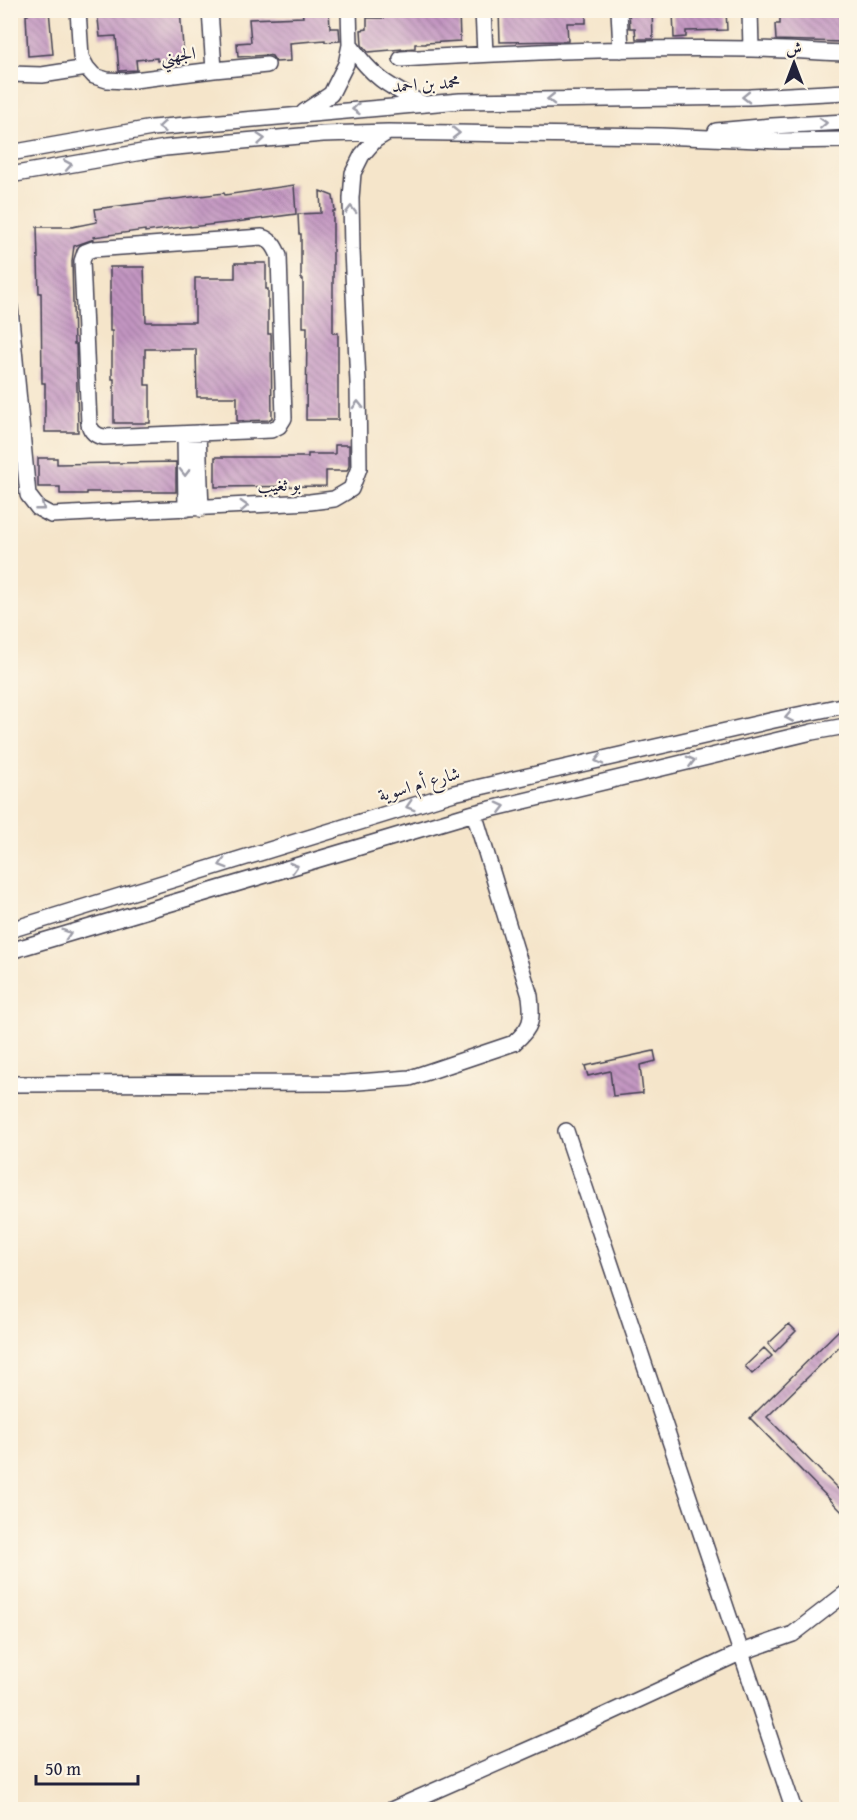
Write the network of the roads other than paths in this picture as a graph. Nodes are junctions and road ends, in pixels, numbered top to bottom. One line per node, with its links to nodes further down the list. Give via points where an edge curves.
1 (78, 10): 15 (street, via 81,57)
2 (210, 10): 14 (street)
3 (349, 10): 7 (street)
4 (483, 10): 11 (street)
5 (619, 10): 9 (street)
6 (750, 10): 8 (street)
7 (350, 45): 18 (street, via 380,80); 19 (street, via 346,64 331,94)
8 (752, 49): 9 (street); 10 (street)
9 (621, 50): 11 (street)
10 (846, 53)
11 (485, 54): 12 (street)
12 (401, 59)
13 (267, 65): 14 (street, الجهني)
14 (214, 70): 15 (street, الجهني, via 126,81 107,80)
15 (91, 72): 16 (street, الجهني)
16 (10, 74)
17 (846, 92): 18 (street, محمد بن احمد, one-way to 18)
18 (423, 104): 19 (street, محمد بن احمد, one-way to 19)
19 (302, 114): 24 (street, محمد بن احمد, one-way to 24, via 152,128)
20 (846, 122): 22 (street, one-way to 20)
21 (388, 132): 22 (street, one-way to 22); 25 (street, one-way to 21, via 165,148); 28 (street, بو ثغيب, one-way to 21, via 334,499 351,489 359,468 352,181 362,154)
22 (660, 136): 23 (street)
23 (846, 140)
24 (10, 153)
25 (10, 175)
26 (10, 308): 28 (street, بو ثغيب, one-way to 28, via 28,495 38,508 51,515)
27 (192, 434): 27 (street, via 271,430 283,422 276,249 262,237 89,250 82,261 90,429 104,437); 28 (street)
28 (193, 509)
29 (846, 705): 32 (street, شارع أم اسوية, one-way to 32, via 454,793)
30 (846, 726): 31 (street, one-way to 30)
31 (474, 813): 33 (street, one-way to 31); 34 (street, via 530,996 531,1020 514,1043 410,1078 345,1083)
32 (10, 930)
33 (10, 951)
34 (10, 1084)
35 (566, 1131): 37 (street)
36 (846, 1593): 37 (street, via 793,1634)
37 (742, 1652): 38 (street); 39 (street)
38 (391, 1809)
39 (795, 1809)

